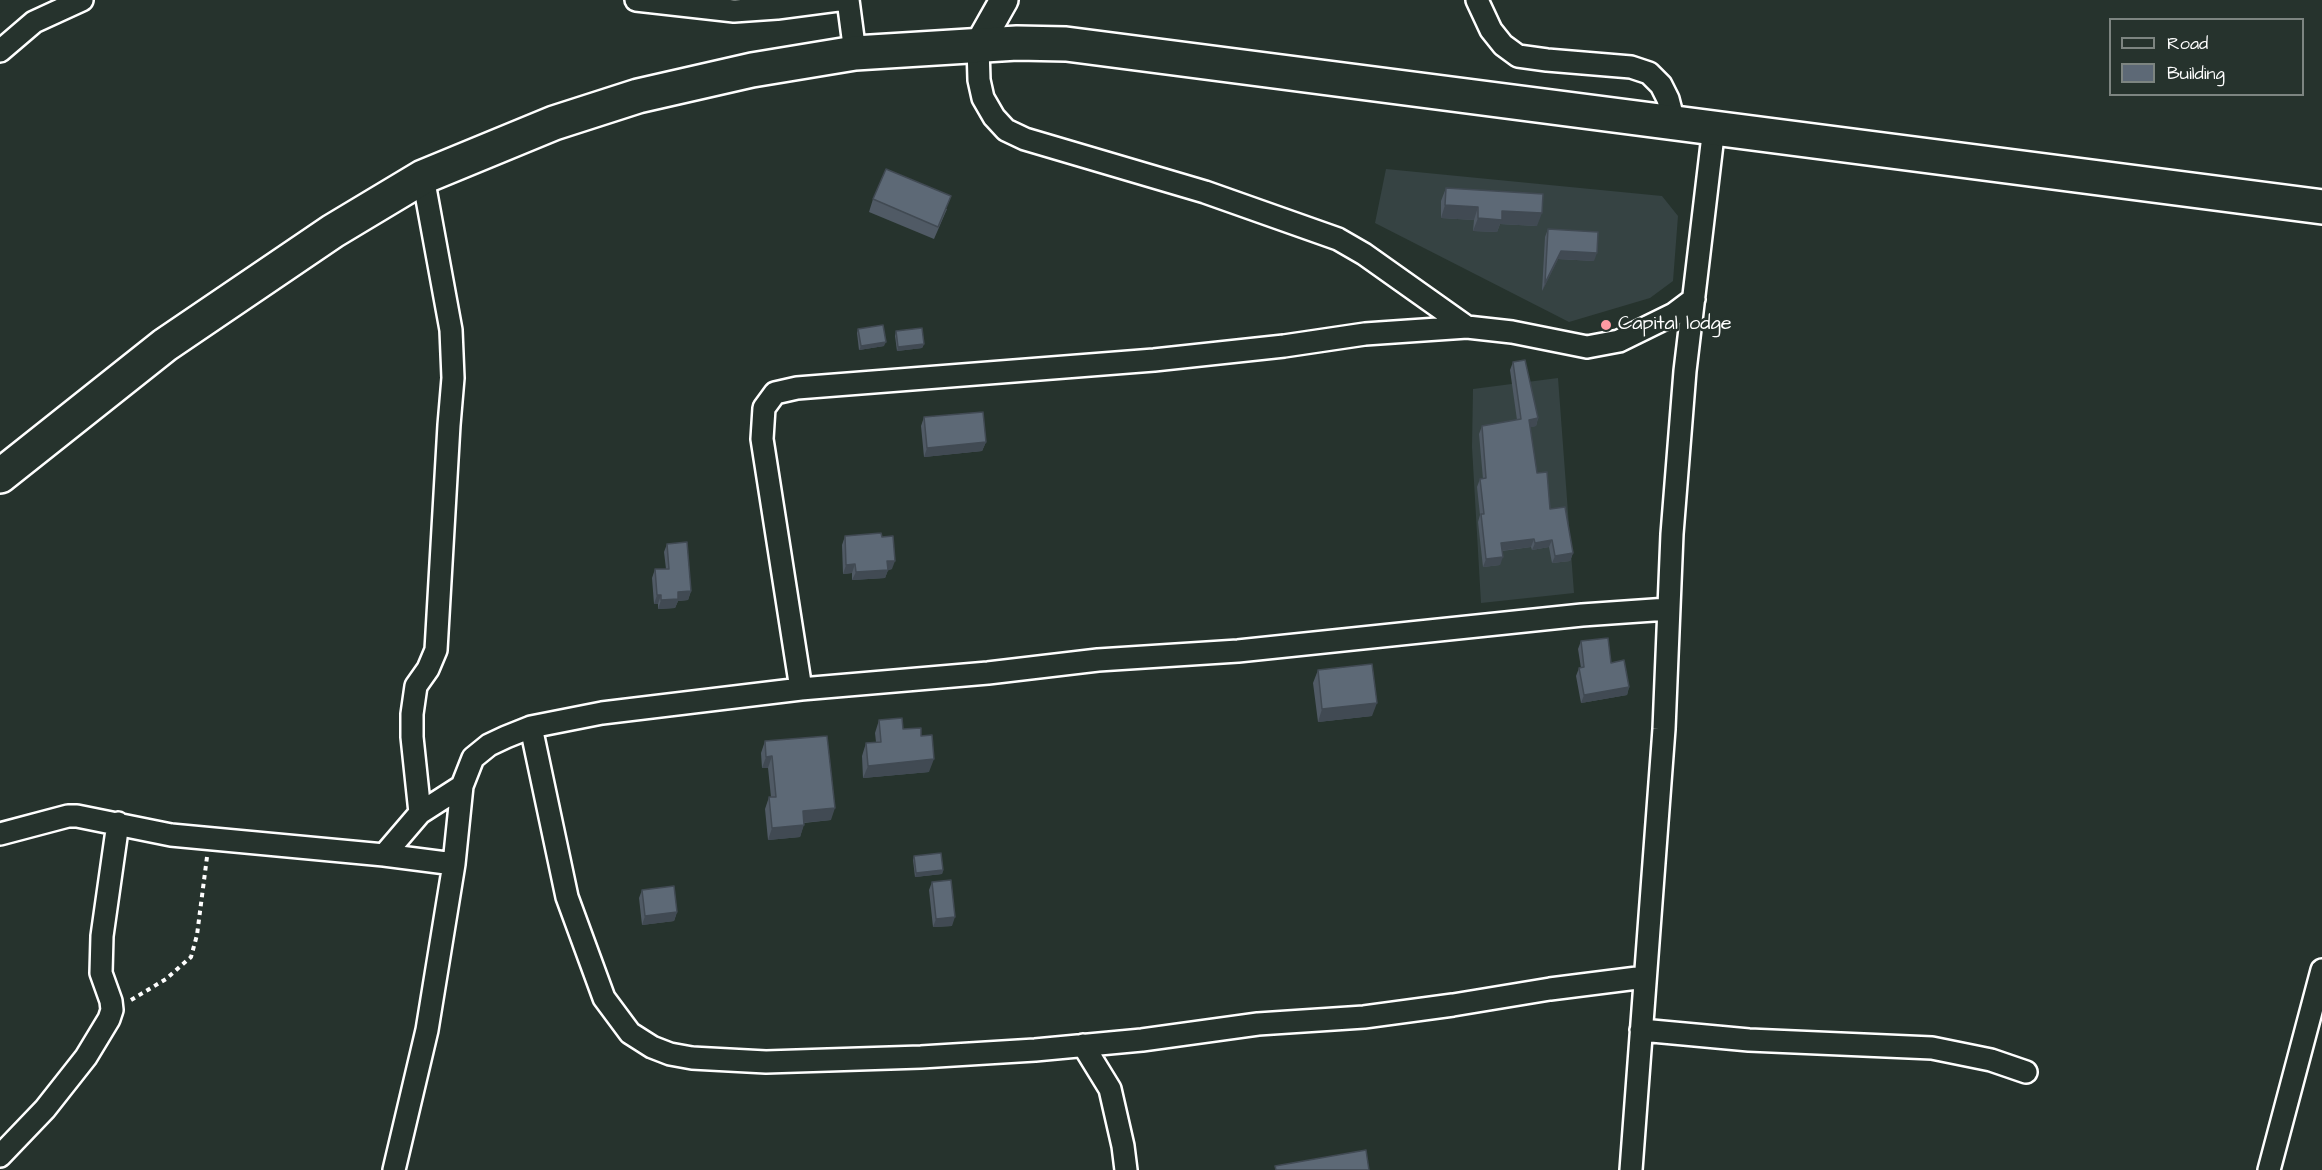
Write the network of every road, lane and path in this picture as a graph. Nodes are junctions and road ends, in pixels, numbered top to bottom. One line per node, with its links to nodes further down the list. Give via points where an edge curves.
1 (82, 0): 8 (street, via 34,22)
2 (636, 0): 3 (street, via 734,11)
3 (838, 0)
4 (848, 0): 9 (street)
5 (1004, 0): 7 (street)
6 (1477, 0): 10 (street, via 1491,30 1518,56 1631,67 1649,73 1661,85)
7 (978, 46): 9 (highway); 10 (highway, via 1066,44); 15 (street, via 983,98 1006,130 1183,184 1338,239)
8 (0, 51)
9 (855, 53): 12 (highway, via 752,70 638,96 554,123)
10 (1674, 122): 11 (highway)
11 (1714, 127): 13 (highway); 14 (street)
12 (423, 177): 16 (highway, via 333,231 165,345); 21 (street, via 451,330 453,378 436,650 416,686 412,714)
13 (2322, 207)
14 (1694, 299): 15 (street, via 1674,314 1606,345 1587,347); 17 (street, via 1684,382)
15 (1467, 327): 18 (street, via 1365,334 1154,360 797,387 775,393 764,408 762,439)
16 (0, 476)
17 (1668, 609): 18 (street); 28 (street, via 1664,729)
18 (801, 689): 19 (street, via 602,713)
19 (531, 727): 20 (street, via 489,745 473,758); 31 (street, via 576,927 604,998 640,1041 670,1054 692,1058 766,1062 921,1057)
20 (462, 786): 21 (street); 26 (street)
21 (420, 813): 25 (street)
22 (118, 823): 23 (street, via 68,816); 24 (street, via 171,835); 29 (street, via 101,963)
23 (0, 834)
24 (209, 838): 25 (street); 29 (path, via 191,957 166,979)
25 (384, 855): 26 (street)
26 (454, 864): 34 (street, via 427,1030)
27 (2322, 970): 37 (street)
28 (1645, 977): 30 (street); 31 (street, via 1375,1015 1258,1024)
29 (112, 1010): 33 (street, via 79,1066)
30 (1641, 1030): 32 (street, via 1749,1040 1932,1048); 36 (street)
31 (1083, 1045): 35 (street, via 1110,1089)
32 (2026, 1072)
33 (0, 1156)
34 (394, 1170)
35 (1126, 1170)
36 (1631, 1170)
37 (2269, 1170)

